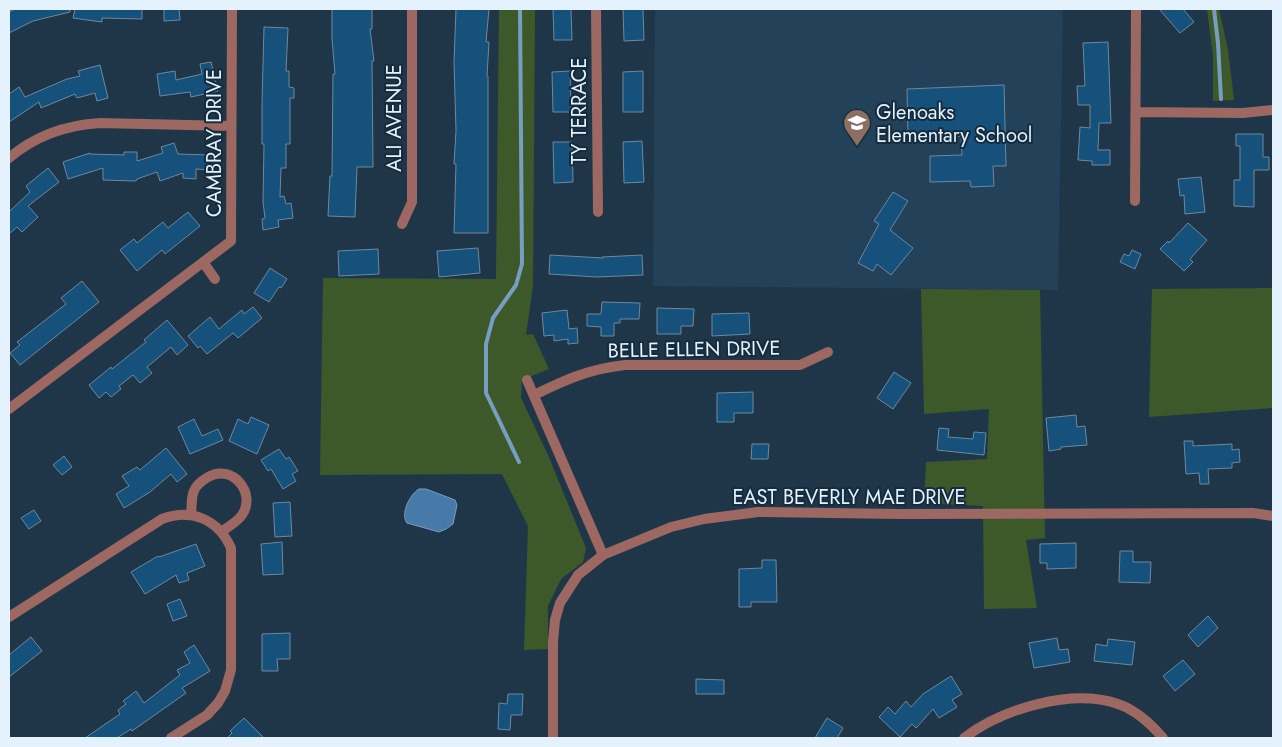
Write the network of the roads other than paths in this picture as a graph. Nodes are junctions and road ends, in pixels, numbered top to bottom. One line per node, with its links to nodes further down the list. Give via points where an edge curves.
1 (232, 9): 7 (street, CAMBRAY DRIVE)
2 (412, 9): 11 (street, ALI AVENUE, via 412,202)
3 (596, 9): 10 (street, TY TERRACE)
4 (1136, 9): 6 (street)
5 (1273, 110): 6 (street, via 1244,113)
6 (1136, 112): 9 (street)
7 (231, 126): 8 (street, via 82,124 48,134); 12 (street, CAMBRAY DRIVE, via 231,242)
8 (9, 158)
9 (1135, 201)
10 (598, 212)
11 (402, 224)
12 (203, 262): 13 (street); 17 (street, CAMBRAY DRIVE)
13 (216, 279)
14 (828, 352): 16 (street, BELLE ELLEN DRIVE, via 800,364 607,367 570,377)
15 (527, 380): 16 (street)
16 (534, 395): 21 (street)
17 (9, 409)
18 (196, 516): 20 (street); 20 (street, via 194,491 203,480 218,472 232,476 242,484 246,504 238,520); 22 (street, via 176,514 162,519)
19 (1273, 516): 21 (street, EAST BEVERLY MAE DRIVE, via 1253,513 758,512 671,527)
20 (221, 532): 23 (street, via 231,548 232,561 231,670 218,703 197,722)
21 (603, 556): 24 (street, EAST BEVERLY MAE DRIVE, via 578,576 569,588 555,620)
22 (9, 617)
23 (171, 738)
24 (553, 738)
25 (964, 738): 26 (street, via 990,722 1034,705 1076,698 1118,704 1138,714)
26 (1164, 738)

